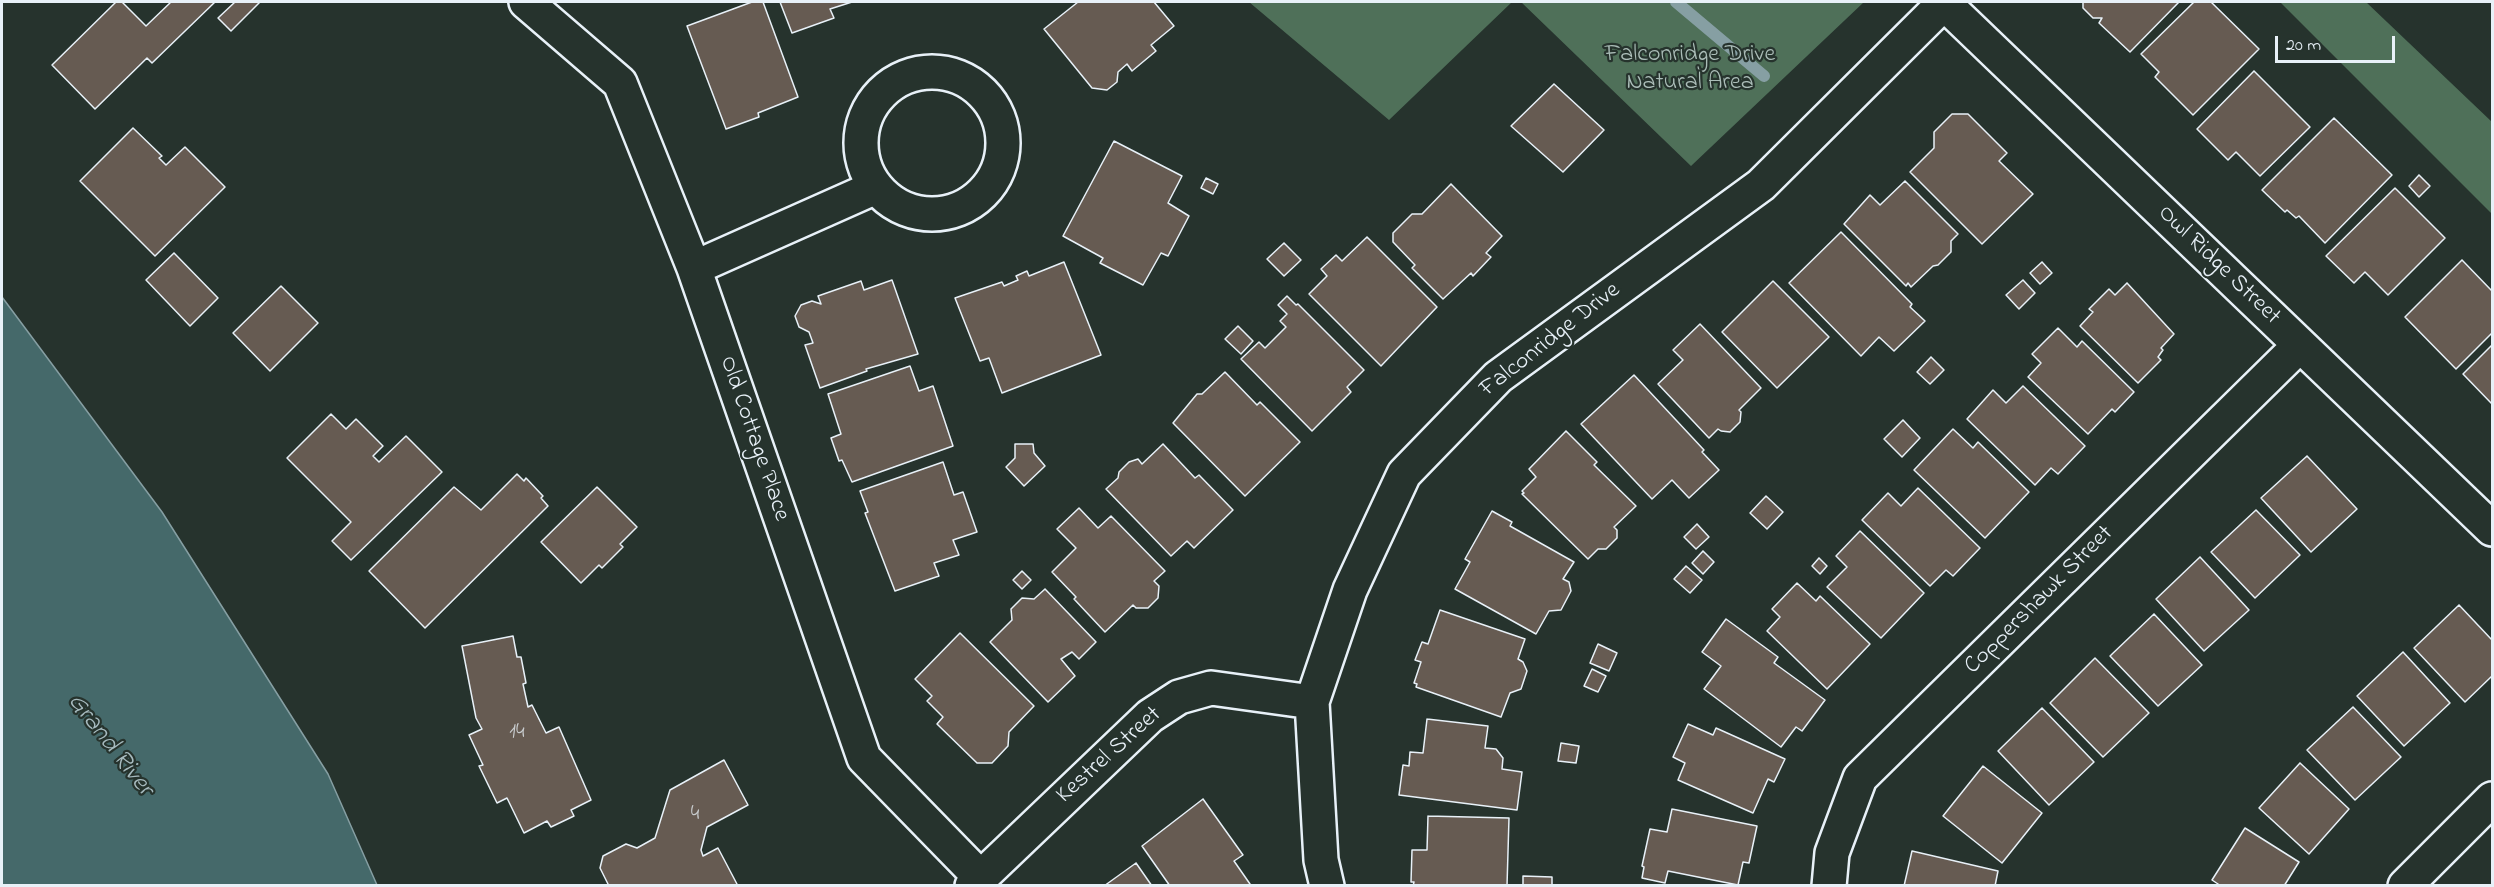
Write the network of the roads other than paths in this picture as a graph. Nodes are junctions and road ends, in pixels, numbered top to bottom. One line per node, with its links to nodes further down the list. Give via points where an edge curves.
1 (526, 2): 4 (street, Old Cottage Place, via 620,83)
2 (1945, 2): 5 (street, Owl Ridge Street); 7 (street, Falconridge Drive, via 1761,185 1498,377 1404,474 1350,590)
3 (876, 187): 3 (street, via 894,204 932,215 956,211 978,198 995,178 1003,154 998,114 987,98 953,75 929,72 906,77 885,90 867,114 861,139 863,163); 4 (street)
4 (694, 268): 9 (street, Old Cottage Place, via 864,758)
5 (2300, 345): 6 (street, Owl Ridge Street); 11 (street, Coppershawk Street, via 1860,778 1832,854)
6 (2493, 529)
7 (1312, 702): 9 (street, Kestrel Street, via 1211,688 1179,697 1150,716); 10 (street, Falconridge Drive, via 1321,860)
8 (2493, 799): 12 (street)
9 (976, 881)
10 (1327, 885)
11 (1828, 885)
12 (2405, 885)

